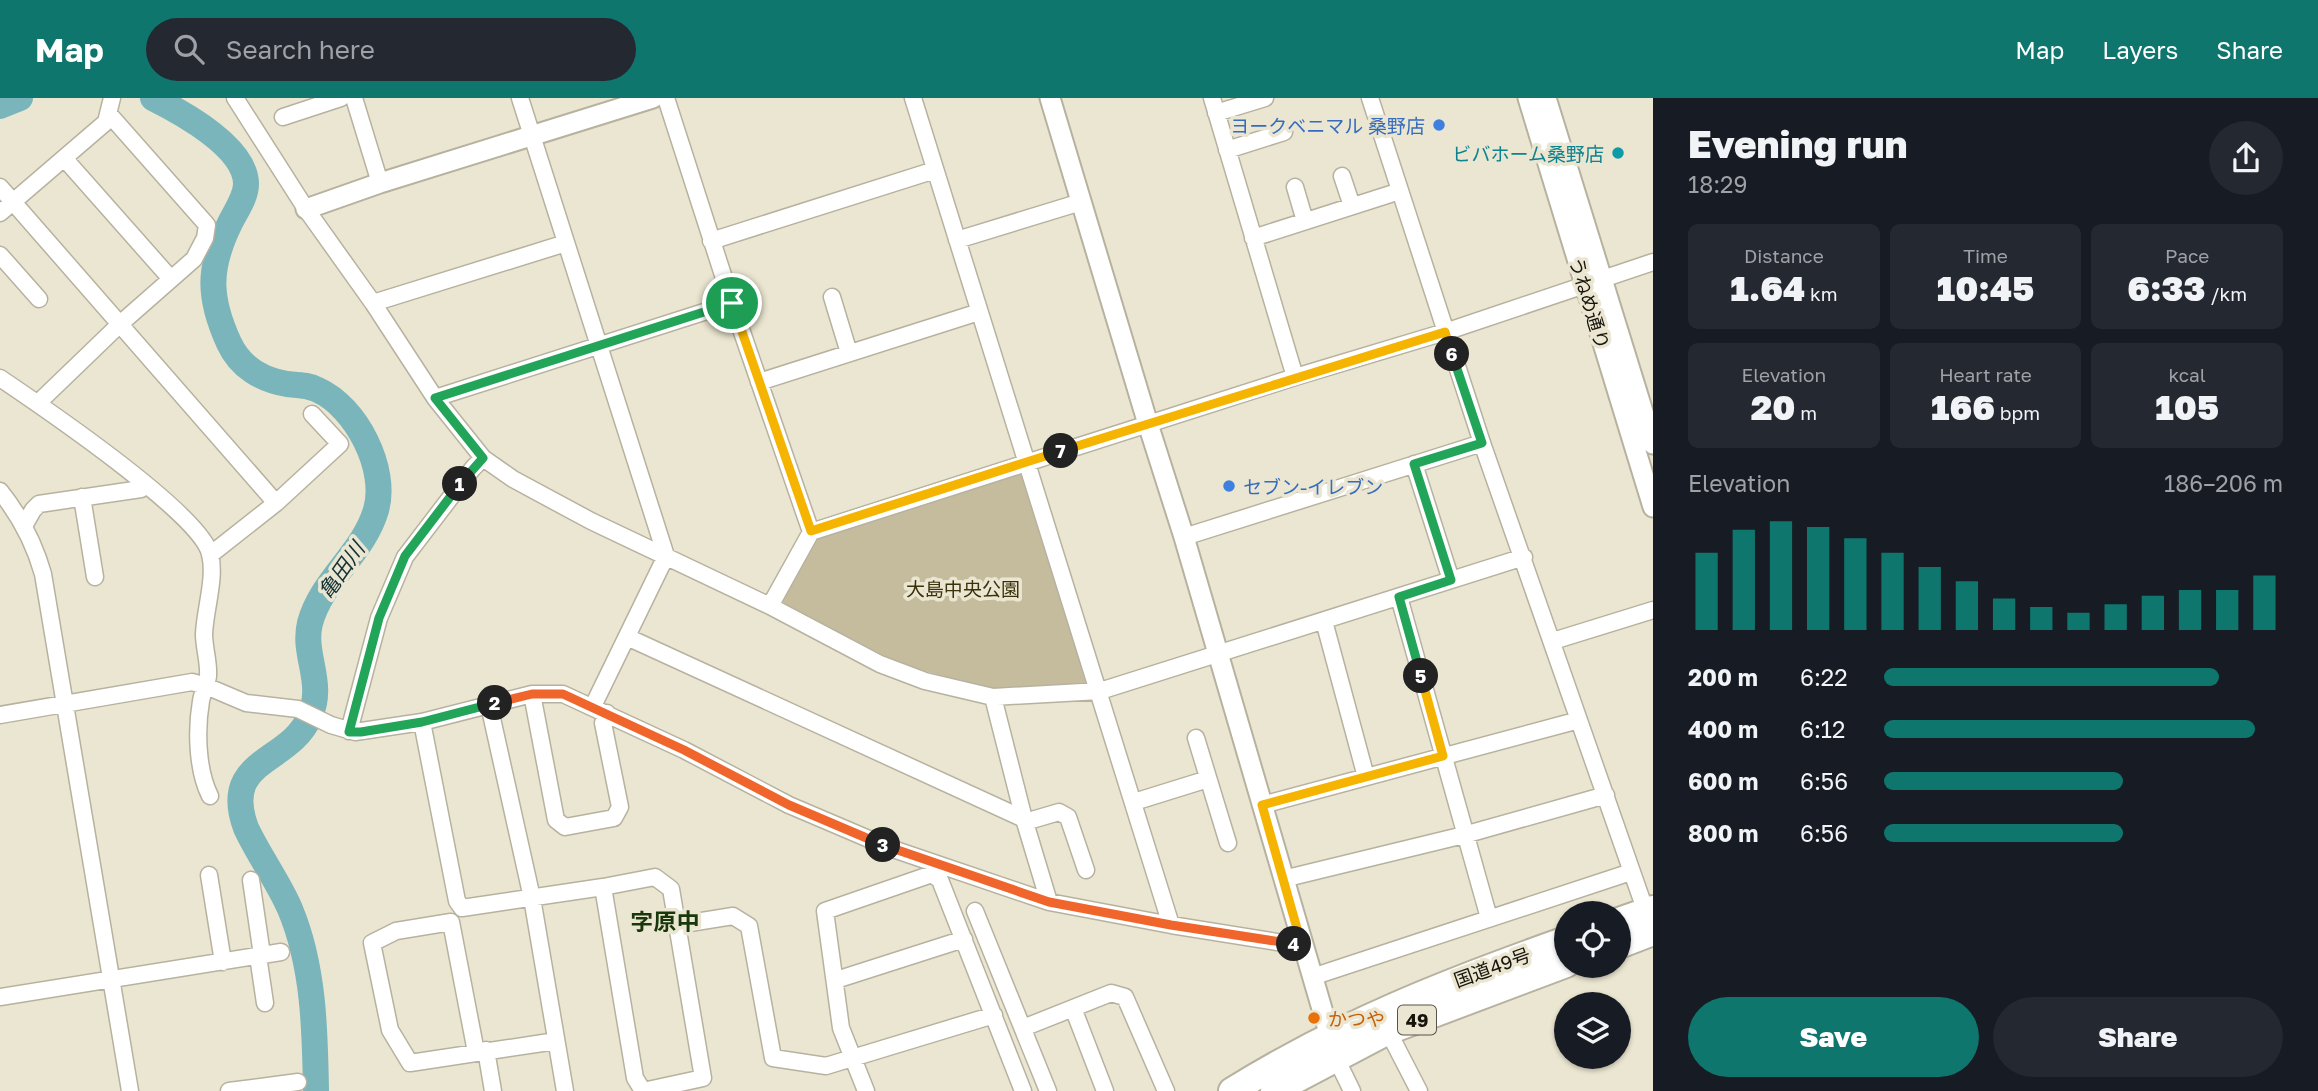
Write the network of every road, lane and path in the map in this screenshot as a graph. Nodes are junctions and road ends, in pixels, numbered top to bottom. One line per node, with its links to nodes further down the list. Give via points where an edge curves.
1 (234, 98): 29 (street)
2 (341, 98): 15 (street)
3 (355, 98): 22 (street)
4 (520, 98): 17 (street)
5 (653, 98): 17 (street)
6 (666, 98): 34 (street)
7 (914, 98): 20 (street)
8 (1051, 98): 27 (street)
9 (1265, 98): 14 (street)
10 (1370, 98): 25 (street)
11 (1528, 98): 39 (street, うねめ通り)
12 (1546, 98): 39 (street, うねめ通り)
13 (111, 105): 19 (street, via 106,122); 38 (street, via 207,225 194,259)
14 (1214, 106): 18 (street)
15 (283, 117)
16 (1284, 132): 18 (street)
17 (532, 136): 22 (street); 35 (street)
18 (1227, 150): 32 (street)
19 (64, 158): 26 (street); 38 (street)
20 (935, 170): 33 (street); 34 (street)
21 (1342, 176): 28 (street)
22 (380, 183): 29 (street)
23 (0, 187): 26 (street)
24 (1295, 187): 31 (street)
25 (1400, 191): 28 (street); 46 (street)
26 (13, 202): 30 (street); 45 (street)
27 (1081, 202): 33 (street); 55 (street)
28 (1352, 206): 31 (street)
29 (306, 209): 42 (street)
30 (0, 213)
31 (1305, 221): 32 (street)
32 (1254, 238): 49 (street)
33 (957, 240): 44 (street)
34 (711, 241): 43 (street)
35 (566, 243): 42 (street); 47 (street)
36 (0, 255): 41 (street)
37 (1653, 262): 39 (street)
38 (171, 279): 45 (street)
39 (1593, 283): 46 (street); 57 (street, うねめ通り); 65 (street, うねめ通り)
40 (832, 297): 48 (street)
41 (38, 299)
42 (373, 303): 52 (street)
43 (732, 303): 47 (street); 51 (street)
44 (979, 312): 48 (street); 59 (street)
45 (120, 324): 53 (street); 64 (street)
46 (1445, 332): 49 (street); 56 (street)
47 (600, 345): 52 (street); 70 (street)
48 (849, 353): 51 (street)
49 (1295, 377): 55 (street)
50 (0, 378): 53 (street)
51 (759, 382): 67 (street)
52 (435, 398): 58 (street)
53 (38, 403): 61 (street)
54 (312, 414): 64 (street, via 340,444)
55 (1148, 424): 59 (street); 68 (street)
56 (1482, 443): 60 (street); 71 (street)
57 (1653, 444)
58 (483, 458): 70 (street, via 513,480); 91 (street, via 405,556 379,618)
59 (1026, 463): 67 (street); 82 (street)
60 (1414, 464): 68 (street); 73 (street)
61 (146, 486): 63 (street); 69 (street, via 204,539)
62 (0, 491): 66 (street)
63 (82, 497): 66 (street, via 39,505); 72 (street)
64 (276, 503): 69 (street)
65 (1653, 507)
66 (24, 526): 85 (street, via 43,573)
67 (811, 531): 75 (street)
68 (1184, 537): 80 (street)
69 (210, 555): 81 (street)
70 (666, 556): 75 (street); 78 (street)
71 (1524, 557): 73 (street); 79 (street)
72 (95, 577)
73 (1451, 580): 74 (street)
74 (1399, 597): 77 (street); 93 (street)
75 (770, 607): 84 (street, via 889,667)
76 (1653, 610): 79 (street)
77 (1324, 621): 80 (street); 94 (street)
78 (627, 637): 87 (street); 100 (street)
79 (1553, 641): 89 (street)
80 (1218, 652): 82 (street); 99 (street)
81 (206, 686): 85 (street, via 192,682); 91 (street, via 246,704 298,709); 97 (street, via 199,717 200,747)
82 (1100, 691): 84 (street); 98 (street)
83 (532, 694): 86 (street); 87 (street, via 563,694); 87 (street, via 556,820 565,827 614,818 620,807)
84 (993, 697): 100 (street)
85 (64, 704): 88 (street); 129 (street)
86 (489, 705): 90 (street); 110 (street)
87 (600, 709): 103 (street, via 789,805)
88 (0, 715)
89 (1579, 720): 93 (street); 96 (street)
90 (422, 722): 91 (street); 112 (street)
91 (349, 732)
92 (1196, 738): 95 (street)
93 (1443, 756): 94 (street); 101 (street)
94 (1366, 777): 99 (street)
95 (1208, 779): 98 (street); 102 (street)
96 (1606, 795): 101 (street); 105 (street)
97 (210, 796)
98 (1134, 802): 119 (street)
99 (1262, 805): 107 (street)
100 (1025, 820): 104 (street, via 1059,812 1068,817); 111 (street)
101 (1464, 835): 107 (street); 114 (street)
102 (1228, 843)
103 (935, 869): 111 (street); 121 (street); 130 (street, via 825,911)
104 (1086, 870)
105 (1631, 872): 114 (street); 115 (street)
106 (209, 875): 126 (street)
107 (1283, 879): 123 (street)
108 (251, 880): 125 (street)
109 (603, 887): 110 (street); 118 (street, via 655,877 671,889); 147 (street, via 635,1078)
110 (532, 898): 112 (street); 137 (street)
111 (1049, 902): 119 (street)
112 (461, 908): 117 (street)
113 (975, 911): 135 (street)
114 (1489, 918): 128 (street)
115 (1651, 918): 116 (highway); 120 (highway)
116 (1631, 920)
117 (451, 922): 139 (street); 139 (street, via 396,931 372,943 390,1030 410,1063)
118 (677, 925): 140 (street, via 733,916 749,926 773,1058 826,1066); 147 (street, via 703,1078)
119 (1171, 925): 123 (street)
120 (1631, 935)
121 (964, 939): 130 (street); 134 (street)
122 (1554, 944): 138 (highway, 国道49号 / 49, via 1430,990)
123 (1302, 946): 128 (street)
124 (281, 952): 125 (street)
125 (260, 956): 126 (street); 132 (street)
126 (223, 962): 129 (street)
127 (1554, 969): 136 (highway, 国道49号 / 49)
128 (1312, 977): 138 (street)
129 (110, 979): 131 (street); 143 (street)
130 (836, 980): 140 (street, via 841,1028)
131 (0, 997)
132 (265, 1003)
133 (1073, 1008): 135 (street); 142 (street, via 1111,993 1125,997); 151 (street)
134 (994, 1015): 140 (street); 149 (street)
135 (1023, 1028): 150 (street)
136 (1388, 1031): 138 (highway, 国道49号 / 49); 155 (street)
137 (556, 1041): 139 (street); 146 (street)
138 (1333, 1047): 152 (highway, 国道49号 / 49, via 1265,1070); 153 (highway, 国道49号 / 49); 154 (street)
139 (481, 1051): 145 (street)
140 (852, 1058): 148 (street)
141 (298, 1082): 144 (street)
142 (1163, 1090)
143 (130, 1091)
144 (229, 1091)
145 (493, 1091)
146 (565, 1091)
147 (643, 1091)
148 (866, 1091)
149 (1023, 1091)
150 (1048, 1091)
151 (1105, 1091)
152 (1232, 1091)
153 (1274, 1091)
154 (1352, 1091)
155 (1419, 1091)

